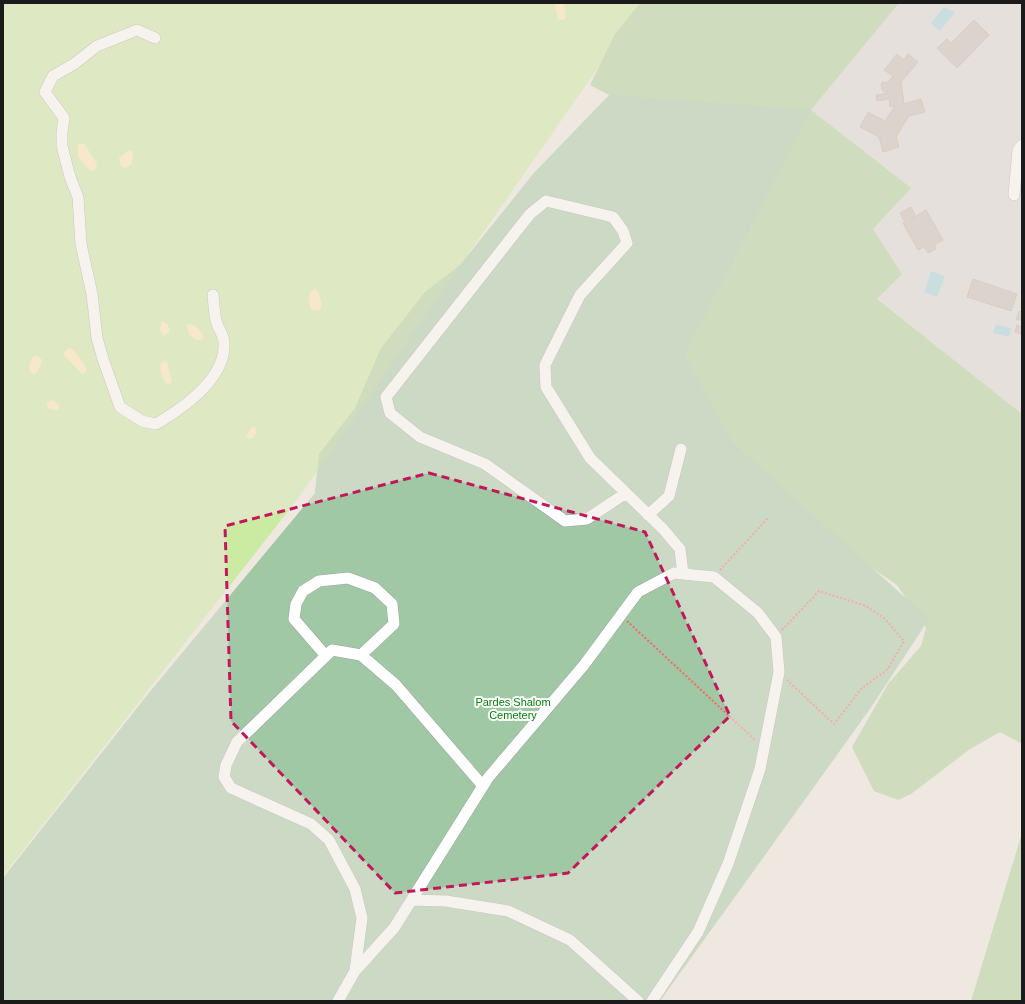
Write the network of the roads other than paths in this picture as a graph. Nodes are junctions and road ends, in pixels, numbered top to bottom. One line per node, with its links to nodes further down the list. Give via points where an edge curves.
1 (154, 38): 4 (street, via 137,30 96,46 74,64 53,76 45,92 64,118 62,146 78,197 81,244 92,294 96,338 120,407 142,421 156,424 202,389 218,372 225,353 224,340 216,321)
2 (1022, 145): 3 (street, via 1018,150)
3 (1014, 195)
4 (213, 295)
5 (681, 449): 7 (street, via 669,496)
6 (626, 493): 6 (street, via 590,458 546,387 545,365 580,295 627,243 613,216 546,201 530,214 386,397 390,413 420,437 485,464 565,521 587,519); 7 (street)
7 (648, 515): 8 (street, via 680,549)
8 (683, 574): 11 (street, via 674,573 638,592 584,665); 16 (street, via 714,577 758,613 776,637 779,672 760,769 728,864 698,932)
9 (361, 655): 10 (street, via 332,650); 10 (street, via 394,624 392,604 375,588 348,578 319,581 303,591 296,604 294,619); 11 (street, via 396,685)
10 (326, 656): 13 (street, via 237,742 226,764 224,777 231,788 311,824 329,840 355,889 362,918)
11 (483, 786): 12 (street)
12 (412, 900): 13 (street, via 394,928); 15 (street, via 446,901 508,910 570,940)
13 (355, 971): 14 (street)
14 (338, 1001)
15 (638, 1001)
16 (652, 1001)

